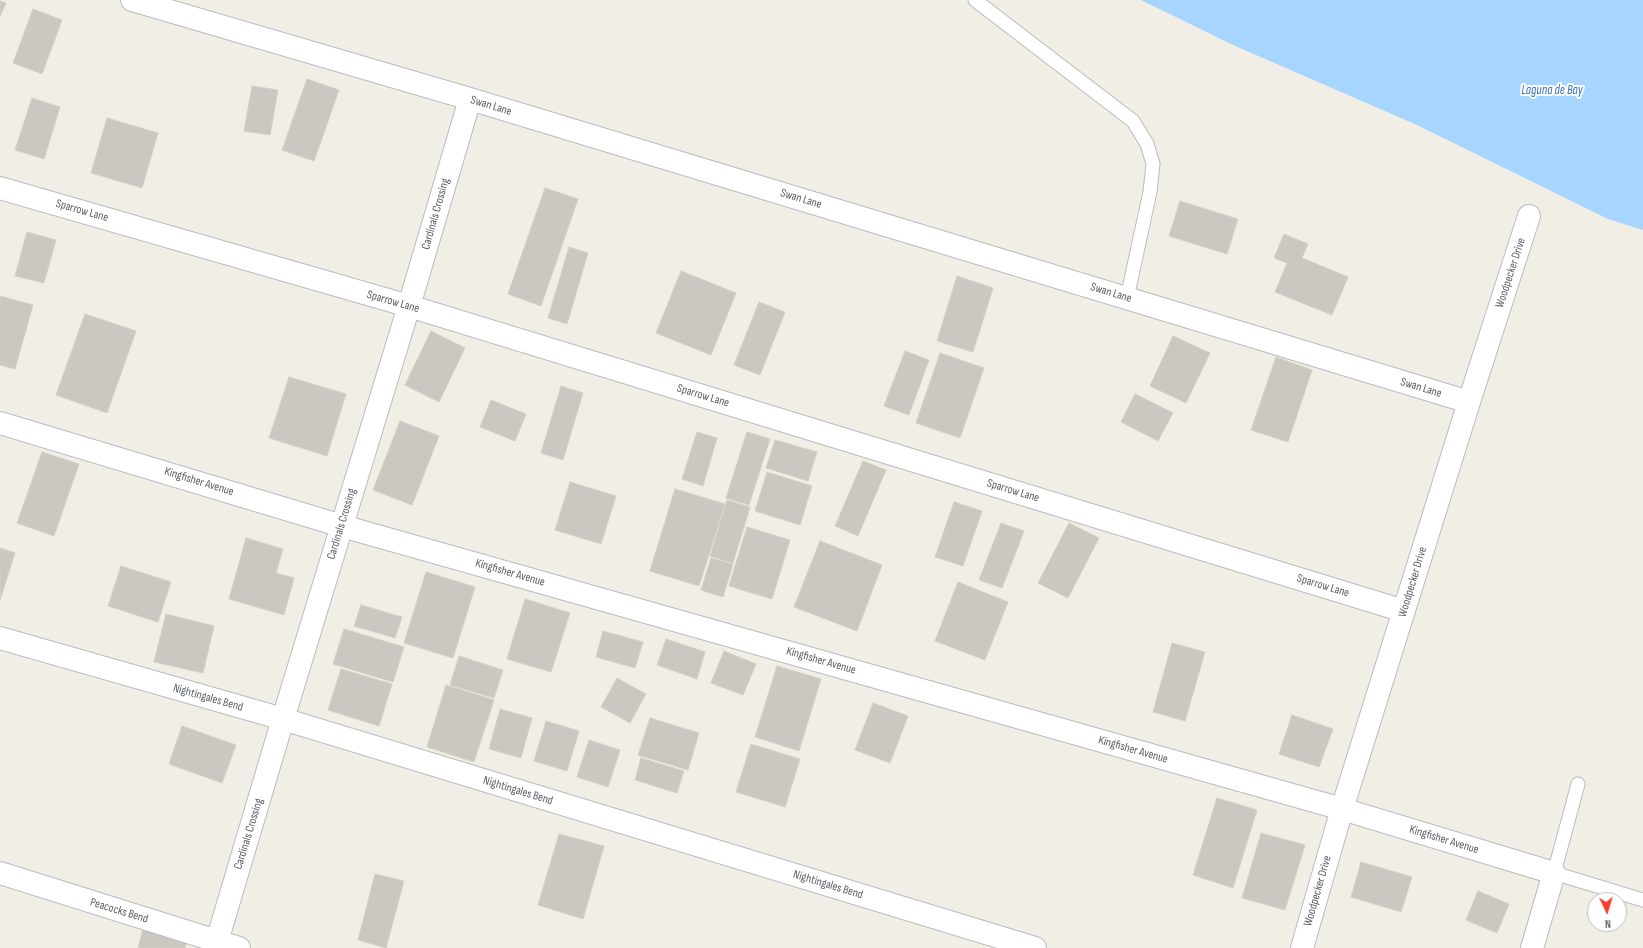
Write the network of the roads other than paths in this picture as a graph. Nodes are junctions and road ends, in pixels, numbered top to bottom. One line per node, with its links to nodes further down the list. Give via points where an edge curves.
1 (132, 0): 3 (street, Swan Lane)
2 (975, 0): 6 (lane, via 1133,121 1147,144 1154,164)
3 (470, 99): 6 (street, Swan Lane); 7 (street, Cardinals Crossing)
4 (0, 188): 7 (street, Sparrow Lane)
5 (1529, 216): 8 (street, Woodpecker Drive)
6 (1127, 298): 8 (street, Swan Lane)
7 (409, 306): 10 (street, Cardinals Crossing); 11 (street, Sparrow Lane)
8 (1469, 402): 11 (street, Woodpecker Drive)
9 (0, 423): 10 (street, Kingfisher Avenue)
10 (342, 526): 13 (street, Cardinals Crossing); 15 (street, Kingfisher Avenue)
11 (1404, 611): 15 (street, Woodpecker Drive)
12 (0, 638): 13 (street, Nightingales Bend)
13 (283, 719): 19 (street, Cardinals Crossing); 21 (street, Nightingales Bend)
14 (1578, 784): 17 (lane)
15 (1342, 809): 17 (street, Kingfisher Avenue); 22 (street, Woodpecker Drive)
16 (0, 873): 19 (street, Peacocks Bend)
17 (1554, 873): 18 (lane, Kingfisher Avenue); 23 (street)
18 (1643, 900)
19 (216, 945): 20 (street, Peacocks Bend)
20 (239, 948)
21 (1035, 948)
22 (1302, 948)
23 (1532, 948)

